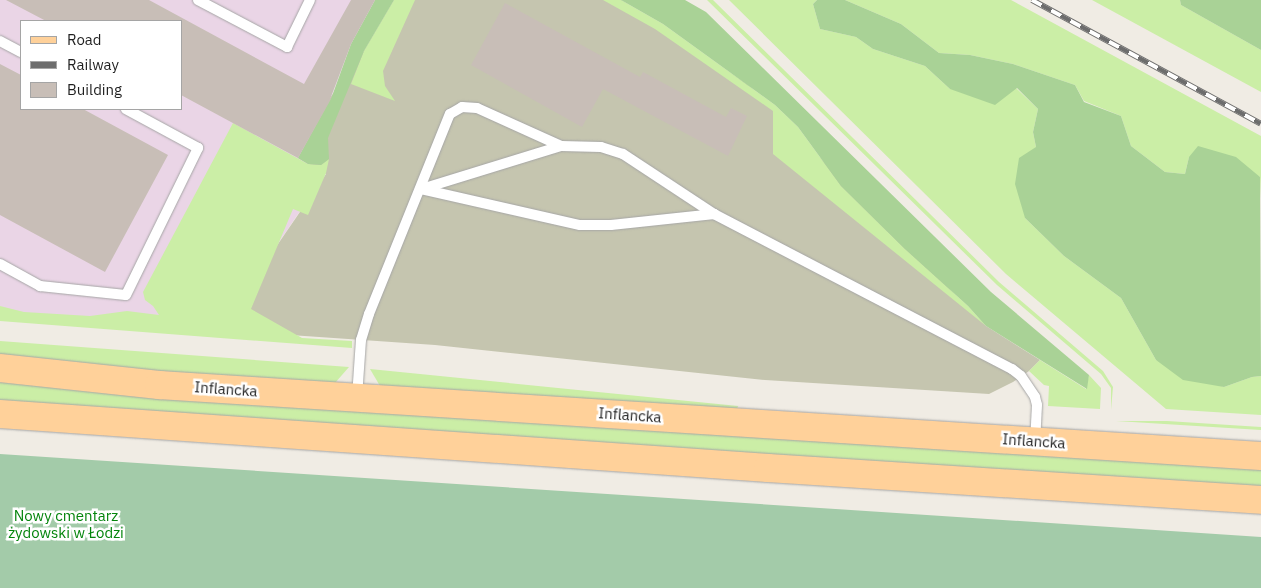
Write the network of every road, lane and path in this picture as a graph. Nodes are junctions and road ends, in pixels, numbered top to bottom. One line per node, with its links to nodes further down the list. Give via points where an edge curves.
1 (198, 0): 2 (lane, via 287,46)
2 (310, 0)
3 (0, 41): 4 (lane)
4 (20, 51)
5 (128, 110): 9 (lane, via 198,148 126,295 40,286)
6 (561, 146): 7 (lane); 7 (lane, via 477,108 462,107 450,114); 8 (lane, via 601,147 623,154)
7 (420, 189): 8 (lane, via 580,225 612,225); 11 (lane, via 361,340)
8 (714, 214): 13 (lane, via 1022,376 1030,386 1037,405)
9 (0, 264)
10 (0, 368): 11 (main road, Inflancka, via 159,385)
11 (357, 397): 13 (main road, Inflancka)
12 (0, 414): 15 (main road)
13 (1035, 442): 14 (main road, Inflancka)
14 (1261, 456)
15 (1261, 500)

